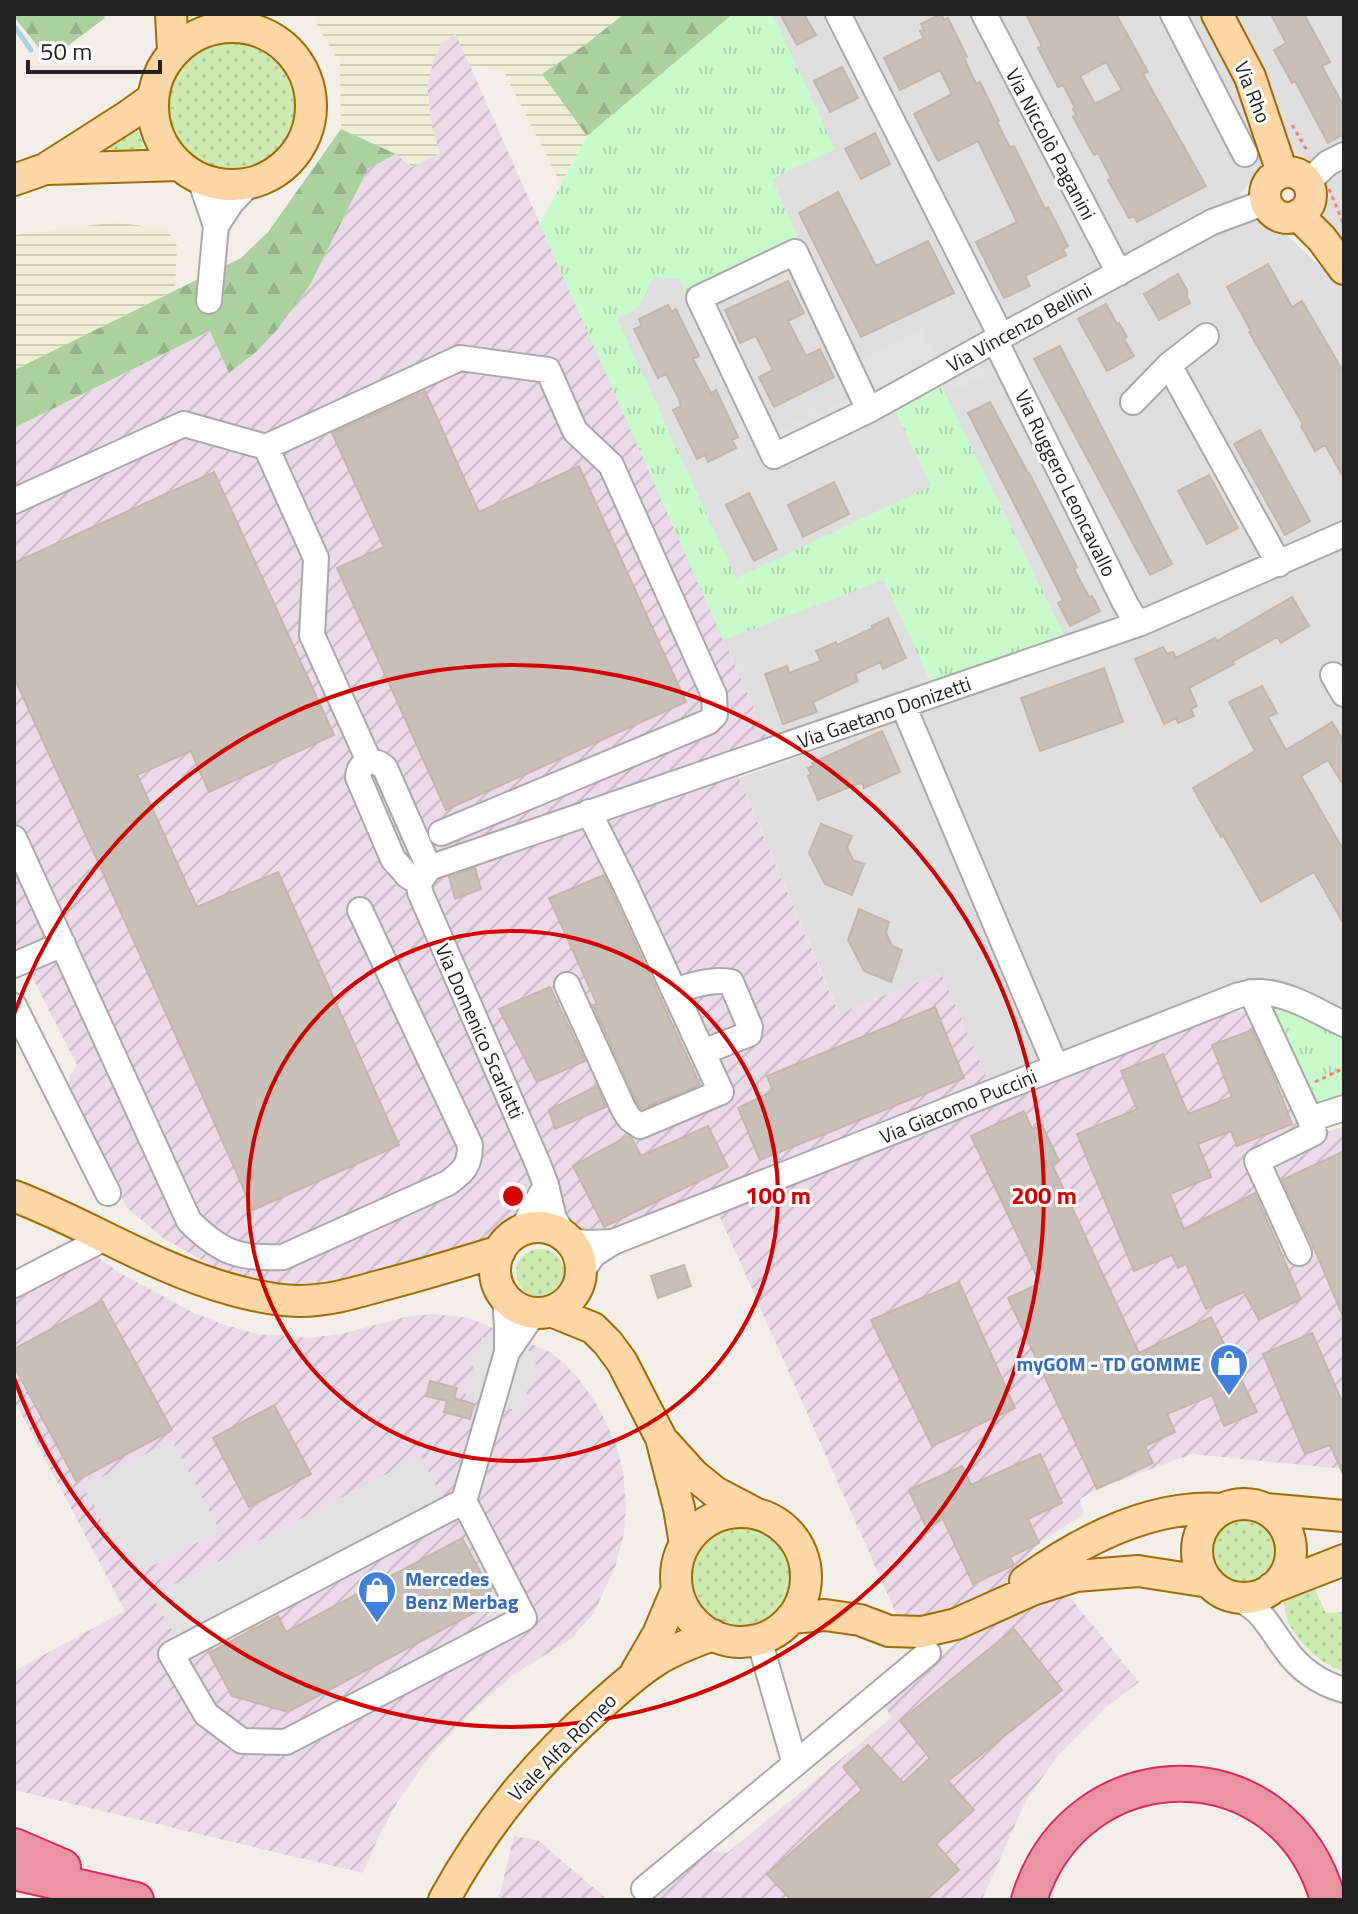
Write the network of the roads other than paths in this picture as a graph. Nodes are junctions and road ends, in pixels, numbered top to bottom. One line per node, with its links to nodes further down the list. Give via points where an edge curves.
1 (171, 14): 8 (main road)
2 (212, 14): 7 (main road)
3 (838, 14): 24 (street, Via Ruggero Leoncavallo)
4 (984, 14): 21 (street, Via Niccolò Paganini)
5 (1173, 14): 10 (street)
6 (1217, 14): 14 (main road, Via Rho)
7 (240, 27): 8 (main road, via 216,28); 16 (main road, via 285,46 301,65 310,88 305,137 292,158 273,174)
8 (173, 52): 9 (main road)
9 (153, 98): 12 (main road); 13 (main road, via 154,123 163,146)
10 (1245, 154)
11 (1344, 155): 14 (street)
12 (45, 169): 13 (main road); 15 (main road)
13 (190, 172): 16 (main road, via 225,185); 19 (street)
14 (1295, 177): 17 (main road, via 1276,174 1267,183); 18 (main road, via 1310,188 1310,201)
15 (14, 180)
16 (250, 183): 19 (street)
17 (1266, 202): 18 (main road, via 1283,217); 21 (street, Via Vincenzo Bellini, via 1212,222)
18 (1298, 215): 20 (main road)
19 (216, 226): 22 (street)
20 (1344, 269)
21 (1119, 273): 24 (street, Via Vincenzo Bellini)
22 (209, 301)
23 (1206, 336): 25 (street)
24 (998, 338): 27 (street, Via Vincenzo Bellini); 32 (street, Via Ruggero Leoncavallo, via 1125,603)
25 (1169, 365): 26 (street); 31 (street)
26 (1133, 402)
27 (869, 410): 27 (street, Via Vincenzo Bellini, via 774,456 699,298 795,252)
28 (266, 447): 29 (street, via 184,424); 34 (street, via 460,358 548,370 575,431 611,465 716,708 708,722); 39 (street, via 316,558 312,635 369,761 358,770 365,797 393,859 408,876)
29 (14, 501)
30 (1344, 534): 31 (street, Via Gaetano Donizetti)
31 (1279, 564): 32 (street, Via Gaetano Donizetti)
32 (1141, 623): 33 (street, Via Gaetano Donizetti)
33 (903, 705): 35 (street, Via Gaetano Donizetti); 49 (street)
34 (542, 791): 36 (street, via 536,800); 37 (street)
35 (589, 812): 36 (street, Via Gaetano Donizetti); 44 (street)
36 (544, 828): 39 (street, Via Gaetano Donizetti)
37 (441, 833)
38 (14, 838): 41 (street)
39 (423, 876): 52 (street, Via Domenico Scarlatti, via 420,892)
40 (360, 910): 41 (street, via 470,1145 470,1159 448,1183 283,1257 254,1258 228,1251 189,1221)
41 (63, 944): 42 (street)
42 (14, 965)
43 (567, 985): 48 (street, via 624,1110 640,1126 721,1092)
44 (675, 990): 48 (street); 48 (street, via 731,982 749,1034)
45 (1251, 992): 47 (street, Via Giacomo Puccini, via 1288,998); 49 (street, Via Giacomo Puccini); 51 (street)
46 (14, 1006): 53 (street)
47 (1344, 1024)
48 (703, 1052)
49 (1056, 1067): 58 (street, Via Giacomo Puccini)
50 (1344, 1108): 51 (street)
51 (1310, 1119): 60 (street, via 1314,1133 1257,1161)
52 (546, 1185): 55 (street); 57 (street, Via Domenico Scarlatti, via 554,1219)
53 (108, 1193)
54 (14, 1196): 56 (main road)
55 (522, 1230): 57 (main road, via 548,1228); 59 (main road)
56 (105, 1238): 61 (main road, via 168,1268 265,1299 339,1297); 63 (street)
57 (568, 1239): 58 (street, Via Giacomo Puccini); 62 (main road, via 580,1262)
58 (613, 1242): 62 (street, via 593,1255)
59 (500, 1251): 61 (main road); 64 (main road, via 495,1264)
60 (1299, 1253)
61 (445, 1269): 64 (main road, via 473,1274)
62 (580, 1278): 65 (main road, via 564,1305); 66 (main road)
63 (14, 1285)
64 (503, 1294): 65 (main road, via 521,1309); 67 (street)
65 (543, 1312): 66 (main road); 67 (street)
66 (593, 1328): 68 (main road, via 622,1362)
67 (507, 1352): 69 (street)
68 (661, 1438): 72 (main road, via 715,1492); 74 (main road)
69 (464, 1501): 69 (street, via 171,1654 206,1714 242,1741 286,1742 524,1618)
70 (1222, 1509): 71 (main road, via 1252,1504); 77 (main road, via 1210,1517 1197,1543 1201,1572); 81 (main road, via 1199,1507 1151,1516 1100,1535)
71 (1266, 1509): 73 (main road); 78 (main road, via 1279,1519 1291,1547 1283,1577)
72 (757, 1514): 74 (main road, via 716,1517); 76 (main road, via 788,1532)
73 (1344, 1516)
74 (685, 1544): 79 (main road)
75 (1344, 1560): 78 (main road)
76 (805, 1564): 82 (main road, via 804,1593); 83 (main road, via 827,1595)
77 (1209, 1582): 80 (main road); 81 (main road, via 1138,1571 1076,1576)
78 (1272, 1588): 80 (main road); 84 (street, via 1267,1602)
79 (677, 1589): 85 (main road, via 690,1616); 88 (main road, Viale Alfa Romeo)
80 (1237, 1597): 84 (street)
81 (978, 1614): 83 (main road, via 922,1632 889,1631)
82 (791, 1618): 83 (main road); 86 (main road)
83 (860, 1620)
84 (1273, 1629): 89 (street, via 1308,1673)
85 (713, 1635): 86 (main road); 88 (main road, Viale Alfa Romeo, via 673,1651)
86 (759, 1639): 90 (street)
87 (928, 1653): 90 (street)
88 (633, 1677): 95 (main road, Viale Alfa Romeo, via 571,1731 513,1794)
89 (1344, 1690)
90 (795, 1764): 93 (street)
91 (14, 1846): 94 (highway)
92 (14, 1872): 94 (highway)
93 (644, 1889)
94 (130, 1899)
95 (444, 1900)
96 (1029, 1900): 97 (highway, via 1051,1852 1095,1808 1157,1785 1193,1784 1253,1802 1287,1827 1315,1864)
97 (1328, 1900)

